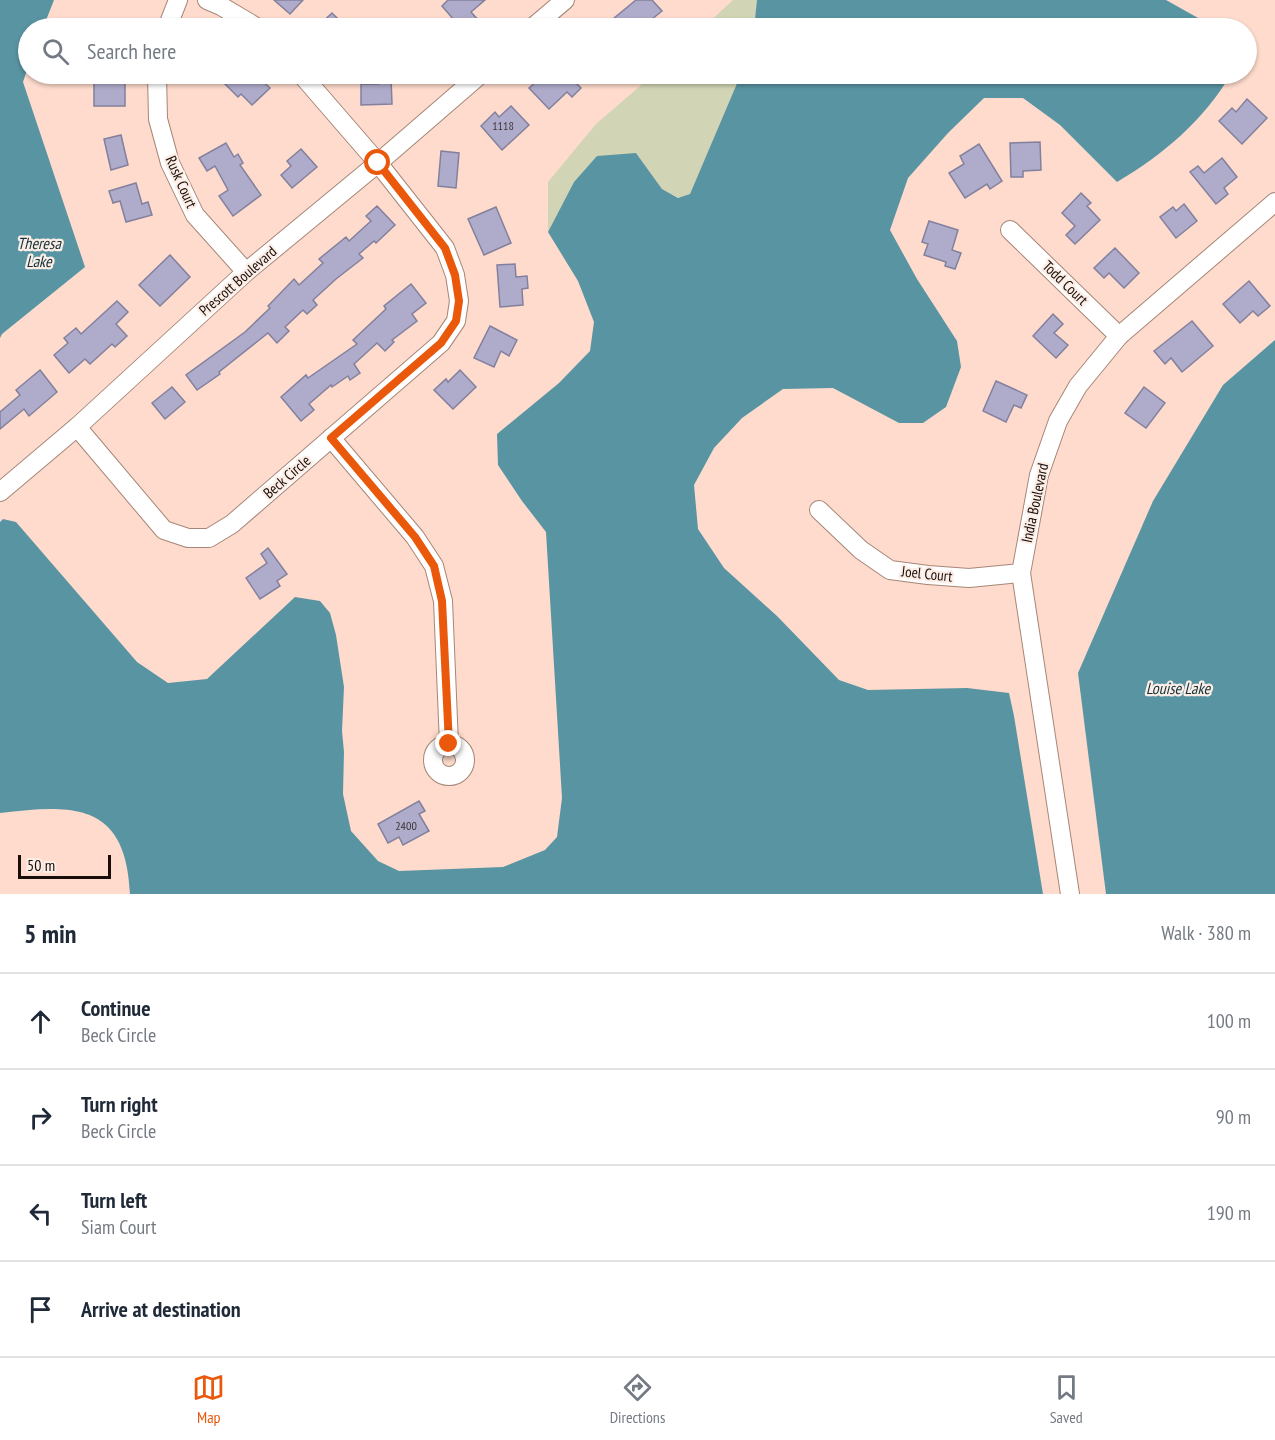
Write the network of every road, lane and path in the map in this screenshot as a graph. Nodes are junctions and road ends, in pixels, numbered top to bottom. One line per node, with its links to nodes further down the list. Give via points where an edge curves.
1 (178, 0): 4 (street)
2 (207, 0): 5 (street)
3 (565, 0): 6 (street)
4 (171, 18)
5 (242, 18)
6 (544, 18)
7 (157, 84): 13 (street, Rusk Court, via 158,119 170,163 195,215)
8 (310, 84): 10 (street, Beck Circle)
9 (469, 84): 10 (street, Prescott Boulevard)
10 (378, 163): 13 (street, Prescott Boulevard); 16 (street, Beck Circle, via 445,248 459,301 456,321 441,343)
11 (1275, 202): 14 (street, India Boulevard)
12 (1010, 230): 14 (street, Todd Court)
13 (246, 272): 15 (street, Prescott Boulevard)
14 (1119, 336): 19 (street, India Boulevard, via 1078,386 1058,421 1038,475)
15 (77, 427): 16 (street, Beck Circle, via 164,530 188,538 209,538 232,524); 17 (street, Prescott Boulevard)
16 (331, 438): 20 (street, via 415,537 434,566 442,601)
17 (0, 492)
18 (819, 510): 19 (street, Joel Court, via 861,550 890,570 969,578)
19 (1021, 573): 21 (street, India Boulevard)
20 (449, 744)
21 (1070, 894)

